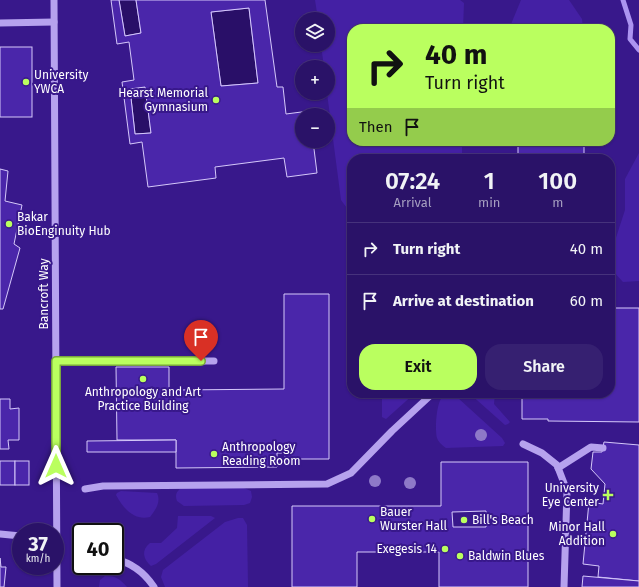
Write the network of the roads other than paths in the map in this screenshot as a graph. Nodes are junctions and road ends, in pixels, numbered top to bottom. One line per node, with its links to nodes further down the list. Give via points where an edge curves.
1 (54, 0): 2 (street, Bancroft Way)
2 (54, 22): 3 (street); 4 (street, Bancroft Way)
3 (0, 23)
4 (56, 361): 5 (street); 11 (street, Bancroft Way)
5 (214, 361)
6 (428, 398): 10 (street, via 351,473 327,484 103,486)
7 (523, 444): 9 (street, via 542,453)
8 (603, 448): 9 (street, via 591,447)
9 (558, 468): 18 (street, via 567,491)
10 (85, 489)
11 (56, 523)
12 (0, 534): 13 (street)
13 (12, 535)
14 (124, 562): 17 (street, via 148,577)
15 (57, 575): 16 (street, Bancroft Way)
16 (57, 587)
17 (154, 587)
18 (564, 587)

